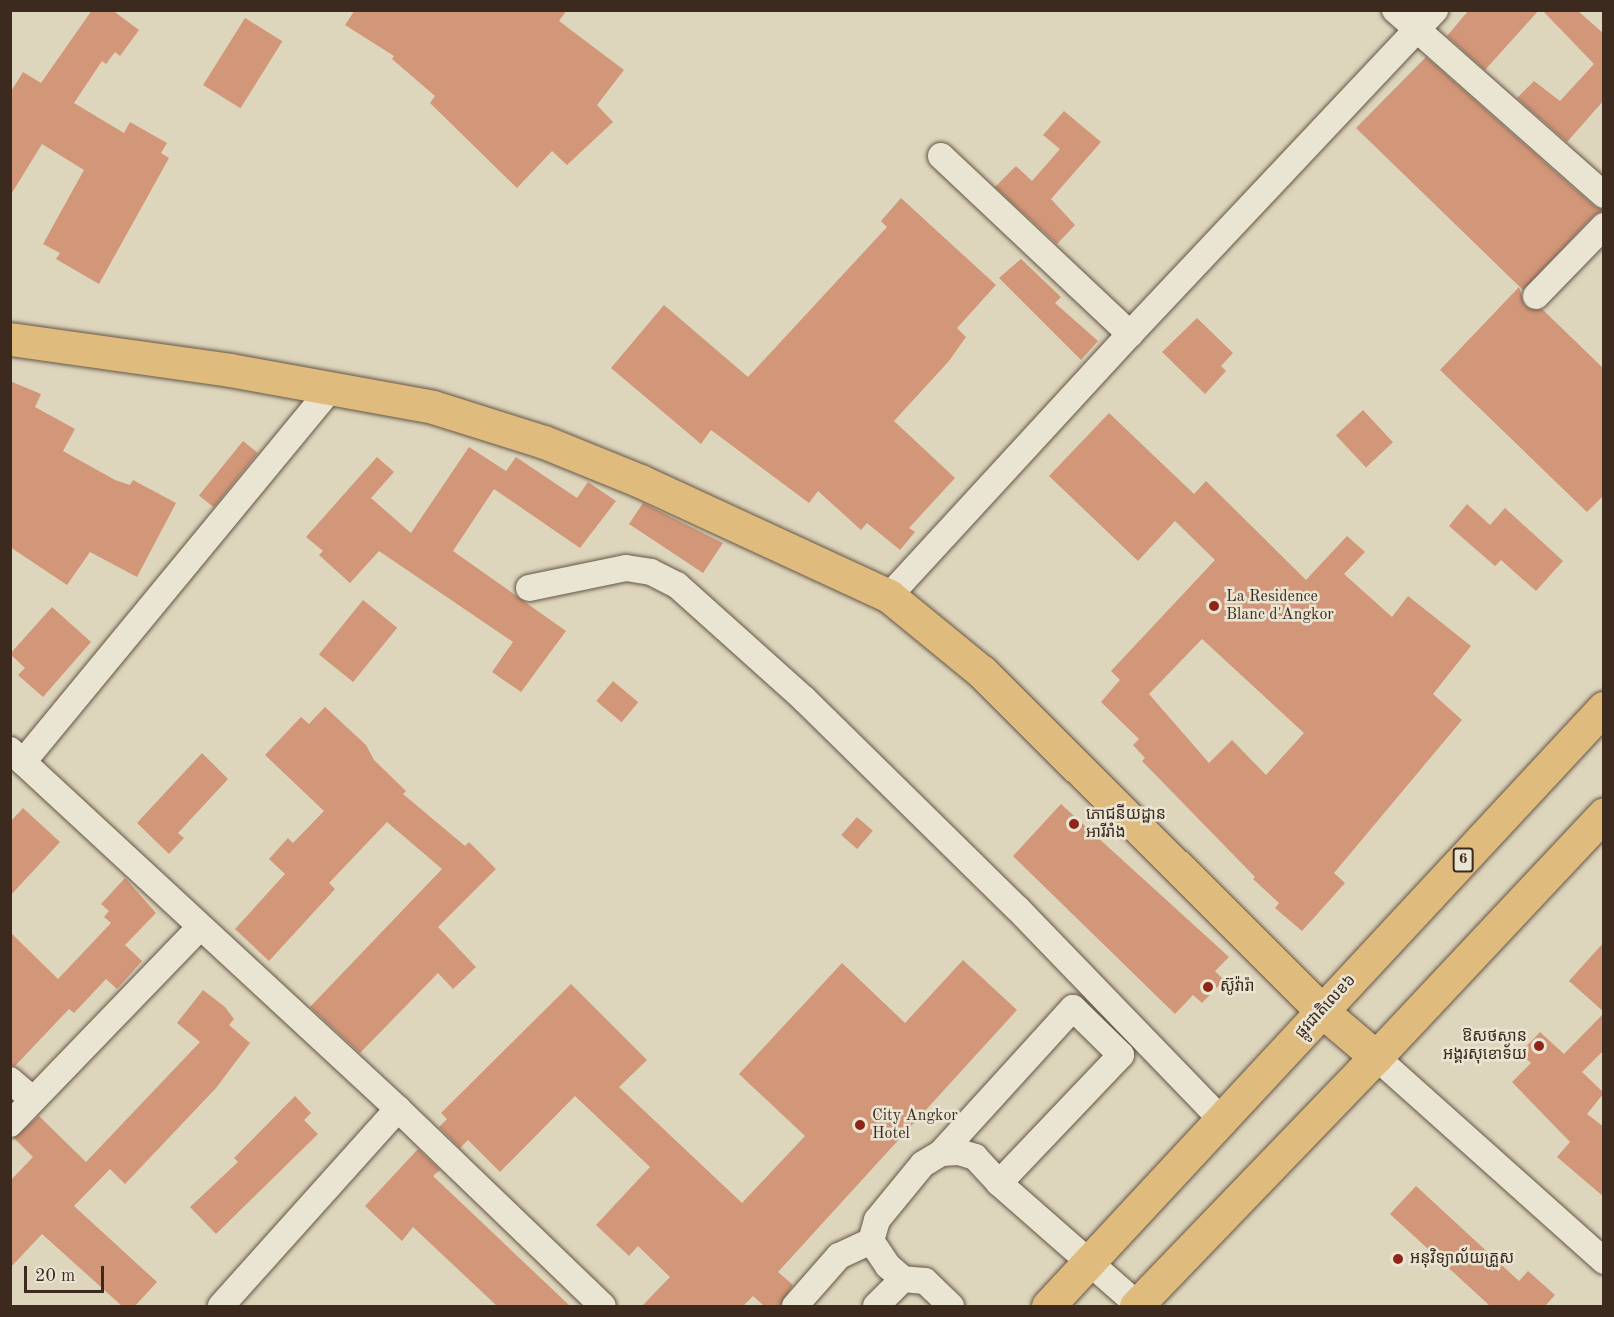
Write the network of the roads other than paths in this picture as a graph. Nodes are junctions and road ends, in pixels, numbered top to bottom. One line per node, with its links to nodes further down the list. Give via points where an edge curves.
1 (1395, 10): 3 (street)
2 (1435, 10): 3 (street)
3 (1417, 30): 5 (street); 8 (street)
4 (941, 156): 8 (street)
5 (1604, 195)
6 (1604, 226): 7 (street)
7 (1536, 296)
8 (1130, 334): 12 (street)
9 (10, 339): 10 (main road)
10 (331, 388): 12 (main road, via 433,407 544,442 738,523); 14 (street)
11 (529, 588): 22 (street, via 626,568 651,572 677,585 804,699 1017,908)
12 (889, 596): 17 (main road, via 982,672)
13 (1604, 708): 17 (main road, ផ្លូវជាតិលេខ៦ / 6)
14 (17, 756): 16 (street)
15 (1604, 814): 18 (main road)
16 (199, 928): 20 (street); 21 (street)
17 (1322, 1011): 18 (main road); 22 (main road, ផ្លូវជាតិលេខ៦ / 6)
18 (1376, 1057): 27 (street); 36 (main road)
19 (10, 1080): 20 (street)
20 (33, 1100): 23 (street)
21 (398, 1109): 30 (street); 31 (street)
22 (1221, 1119): 28 (main road, ផ្លូវជាតិលេខ៦ / 6)
23 (10, 1124)
24 (942, 1153): 25 (street, via 975,1156); 25 (street, via 1073,1008 1121,1055); 26 (street, via 923,1164 877,1220)
25 (999, 1183): 28 (street)
26 (871, 1241): 29 (street, via 888,1266); 32 (street, via 839,1256)
27 (1604, 1261)
28 (1090, 1262): 35 (main road, ផ្លូវជាតិលេខ៦ / 6); 36 (street)
29 (903, 1279): 33 (street); 34 (street, via 926,1281)
30 (221, 1306)
31 (603, 1306)
32 (795, 1306)
33 (876, 1306)
34 (951, 1306)
35 (1048, 1306)
36 (1137, 1306)

